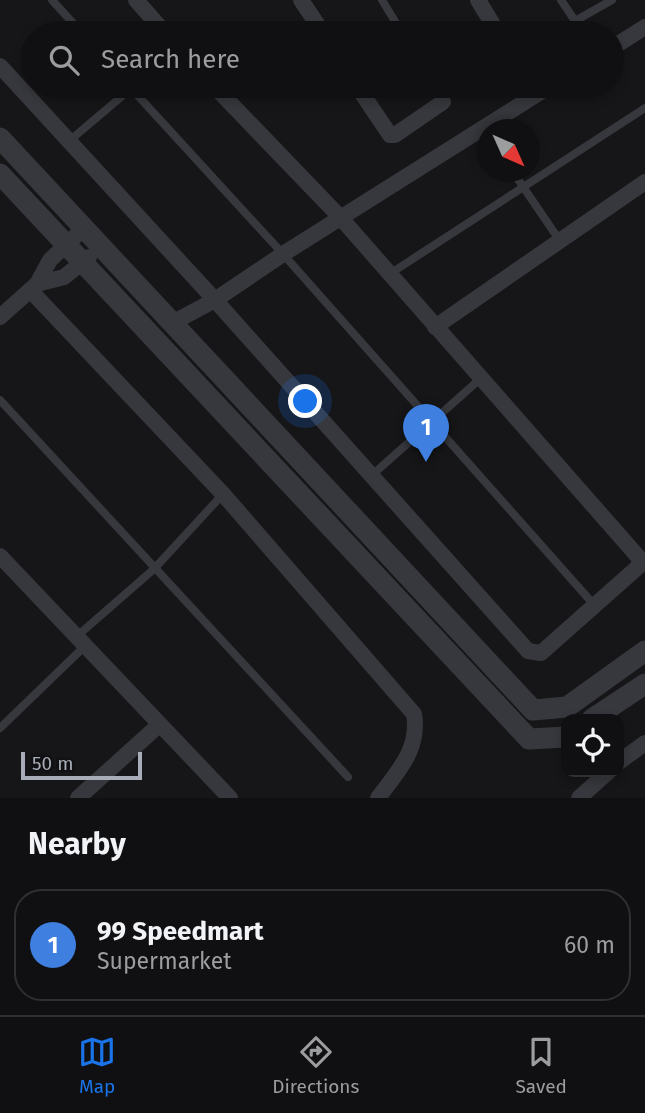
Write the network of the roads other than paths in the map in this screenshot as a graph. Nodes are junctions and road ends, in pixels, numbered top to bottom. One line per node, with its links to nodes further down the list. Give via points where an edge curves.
1 (52, 0): 8 (lane)
2 (136, 0): 9 (street)
3 (382, 0): 11 (lane)
4 (478, 0): 12 (street)
5 (561, 0): 6 (lane, via 575,21)
6 (612, 0)
7 (304, 1): 10 (street)
8 (71, 21)
9 (154, 21)
10 (316, 21)
11 (395, 21)
12 (491, 21)
13 (645, 27): 14 (street)
14 (624, 40)
15 (0, 66): 16 (street)
16 (21, 89)
17 (29, 98): 29 (street)
18 (118, 98): 29 (lane)
19 (141, 98): 39 (lane)
20 (226, 98): 34 (street)
21 (364, 98): 24 (street, via 390,135)
22 (441, 98): 24 (lane)
23 (527, 98): 26 (street)
24 (443, 102)
25 (645, 108): 33 (lane)
26 (500, 119)
27 (477, 135): 34 (street)
28 (0, 138): 35 (street)
29 (68, 142): 43 (street)
30 (0, 174): 37 (street)
31 (520, 182): 33 (lane)
32 (645, 182): 36 (street)
33 (523, 187): 36 (lane); 41 (lane)
34 (340, 217): 39 (street); 41 (street)
35 (84, 228): 37 (street); 38 (street)
36 (560, 241): 46 (street)
37 (66, 245): 40 (street); 42 (street)
38 (101, 246): 40 (street); 45 (street)
39 (283, 254): 43 (street); 49 (lane)
40 (83, 263): 42 (street, via 64,277); 62 (street, via 529,739)
41 (388, 275): 46 (street)
42 (33, 287): 44 (street); 51 (street)
43 (215, 300): 45 (street); 50 (street)
44 (0, 317)
45 (172, 323): 57 (street, via 533,710 567,706)
46 (435, 327): 47 (street)
47 (480, 379): 49 (lane); 55 (street, via 640,559 638,567)
48 (0, 400): 53 (lane)
49 (431, 420): 50 (lane); 55 (lane)
50 (370, 477): 55 (street, via 528,651 541,653)
51 (223, 494): 53 (lane); 69 (street, via 414,714 417,732 410,753)
52 (0, 556): 54 (street)
53 (155, 569): 56 (lane); 65 (lane)
54 (6, 575): 56 (street)
55 (596, 607)
56 (81, 642): 60 (street); 61 (lane)
57 (645, 651)
58 (645, 684): 59 (street)
59 (600, 714)
60 (159, 725): 67 (street); 68 (street)
61 (0, 729)
62 (561, 737)
63 (645, 743): 64 (street)
64 (624, 758)
65 (348, 777)
66 (602, 777): 70 (street)
67 (78, 798)
68 (230, 798)
69 (378, 798)
70 (579, 798)

